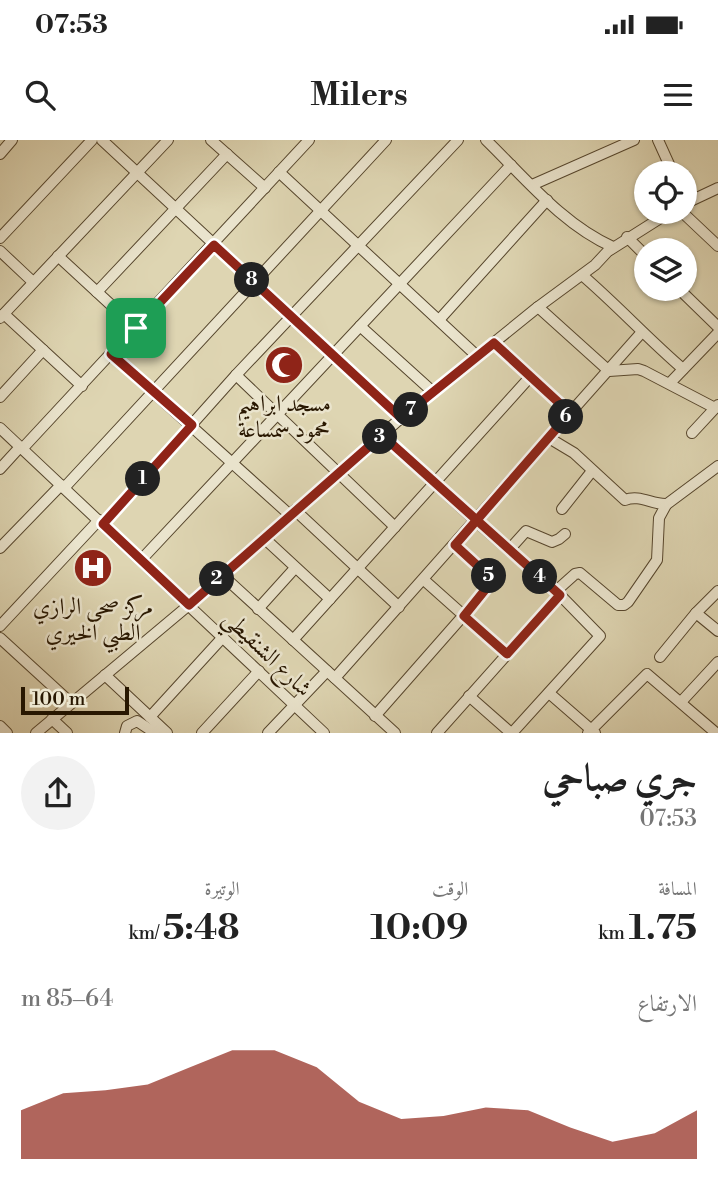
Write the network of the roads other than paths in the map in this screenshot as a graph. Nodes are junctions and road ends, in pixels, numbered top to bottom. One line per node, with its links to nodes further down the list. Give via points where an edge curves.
1 (12, 140): 12 (street)
2 (92, 140): 28 (street)
3 (102, 140): 17 (street)
4 (168, 140): 17 (street)
5 (211, 140): 13 (street)
6 (309, 140): 16 (street)
7 (387, 140): 24 (street)
8 (458, 140): 31 (street)
9 (634, 140): 18 (street)
10 (658, 140): 14 (street)
11 (489, 141): 15 (street)
12 (0, 154)
13 (227, 154): 19 (street); 23 (street)
14 (668, 161)
15 (511, 165): 18 (street); 39 (street)
16 (279, 172): 19 (street); 24 (street)
17 (137, 173): 23 (street); 35 (street)
18 (532, 185): 22 (street)
19 (265, 188): 30 (street)
20 (718, 188): 21 (street)
21 (697, 198)
22 (547, 200): 33 (street); 46 (street)
23 (175, 208): 30 (street); 40 (street)
24 (320, 210): 31 (street); 38 (street)
25 (649, 224): 27 (street)
26 (695, 224): 32 (street)
27 (627, 237): 29 (street); 33 (street)
28 (0, 238)
29 (634, 244)
30 (214, 245): 38 (street); 49 (street)
31 (360, 246): 39 (street); 45 (street)
32 (718, 246)
33 (611, 249): 36 (street); 41 (street, via 577,271)
34 (0, 251): 37 (street)
35 (58, 256): 37 (street); 40 (street)
36 (582, 275): 41 (street); 50 (street)
37 (33, 282): 44 (street)
38 (253, 282): 45 (street); 63 (street)
39 (400, 283): 46 (street); 47 (street)
40 (97, 292): 49 (street)
41 (555, 294): 43 (street)
42 (691, 301): 48 (street)
43 (538, 307): 52 (street); 58 (street)
44 (2, 316): 53 (street)
45 (291, 318): 55 (street); 59 (street)
46 (439, 320): 56 (street)
47 (360, 326): 55 (street); 64 (street)
48 (718, 327)
49 (136, 328): 54 (street)
50 (642, 332): 57 (street); 58 (street)
51 (718, 333): 57 (street)
52 (494, 343): 56 (street); 60 (street)
53 (43, 350): 62 (street); 65 (street)
54 (111, 354): 62 (street); 63 (street)
55 (333, 356): 68 (street); 69 (street)
56 (477, 356): 64 (street)
57 (683, 369): 61 (street)
58 (609, 371): 61 (street, via 638,369); 67 (street)
59 (236, 375): 68 (street); 70 (street)
60 (530, 377): 67 (street); 81 (street)
61 (670, 383): 66 (street)
62 (82, 386): 75 (street)
63 (153, 390): 70 (street); 82 (street)
64 (433, 392): 69 (street)
65 (0, 397)
66 (716, 407): 72 (street)
67 (570, 413): 74 (street)
68 (277, 415): 76 (street); 80 (street)
69 (401, 418): 73 (street)
70 (192, 425): 76 (street); 87 (street)
71 (0, 428): 75 (street, شارع الشنقيطي)
72 (692, 433)
73 (382, 435): 80 (street); 81 (street)
74 (549, 438): 79 (street); 86 (street)
75 (21, 448): 78 (street); 82 (street, شارع الشنقيطي)
76 (232, 463): 85 (street); 94 (street)
77 (718, 466): 83 (street)
78 (0, 469)
79 (592, 471): 83 (street, via 625,500 639,497); 84 (street)
80 (337, 473): 85 (street); 88 (street)
81 (434, 483): 86 (street); 88 (street)
82 (62, 487): 87 (street, شارع الشنقيطي); 92 (street)
83 (666, 505): 100 (street, via 659,518 657,560 624,605 618,605 580,573)
84 (562, 509)
85 (293, 513): 90 (street); 96 (street)
86 (476, 521): 91 (street); 93 (street)
87 (101, 522): 94 (street, شارع الشنقيطي); 107 (street)
88 (394, 527): 96 (street)
89 (565, 534): 93 (street, via 547,542 526,531)
90 (264, 538): 95 (street); 97 (street)
91 (455, 545): 98 (street); 106 (street, via 493,580)
92 (0, 548)
93 (509, 550): 100 (street)
94 (141, 560): 102 (street, شارع الشنقيطي)
95 (296, 568): 101 (street); 104 (street)
96 (357, 568): 101 (street); 103 (street)
97 (222, 575): 102 (street); 104 (street)
98 (424, 580): 103 (street); 106 (street)
99 (718, 591): 105 (street)
100 (558, 593): 112 (street); 118 (street, via 600,636)
101 (330, 599): 111 (street)
102 (189, 605): 109 (street, شارع الشنقيطي); 116 (street)
103 (399, 607): 117 (street)
104 (258, 609): 111 (street)
105 (696, 613): 108 (street); 113 (street)
106 (464, 616): 112 (street); 123 (street)
107 (0, 626)
108 (718, 631)
109 (223, 637): 115 (street, شارع الشنقيطي); 124 (street)
110 (0, 638): 121 (street)
111 (293, 640): 117 (street)
112 (507, 654): 119 (street)
113 (660, 657)
114 (718, 662): 120 (street)
115 (259, 671): 122 (street, شارع الشنقيطي); 135 (street)
116 (105, 675): 121 (street); 124 (street)
117 (331, 675): 122 (street); 123 (street)
118 (549, 693): 128 (street); 139 (street)
119 (469, 696): 127 (street); 139 (street)
120 (681, 702): 128 (street, via 647,674); 140 (street)
121 (71, 703): 125 (street)
122 (295, 705): 136 (street); 137 (street, شارع الشنقيطي)
123 (376, 716): 138 (street)
124 (150, 717): 134 (street)
125 (52, 719): 130 (street); 131 (street)
126 (0, 726): 129 (street)
127 (440, 732)
128 (592, 732)
129 (7, 733)
130 (36, 733)
131 (67, 733)
132 (125, 733): 133 (street, via 127,726 138,721)
133 (155, 733)
134 (167, 733)
135 (202, 733)
136 (268, 733)
137 (324, 733)
138 (395, 733)
139 (511, 733)
140 (716, 733)

